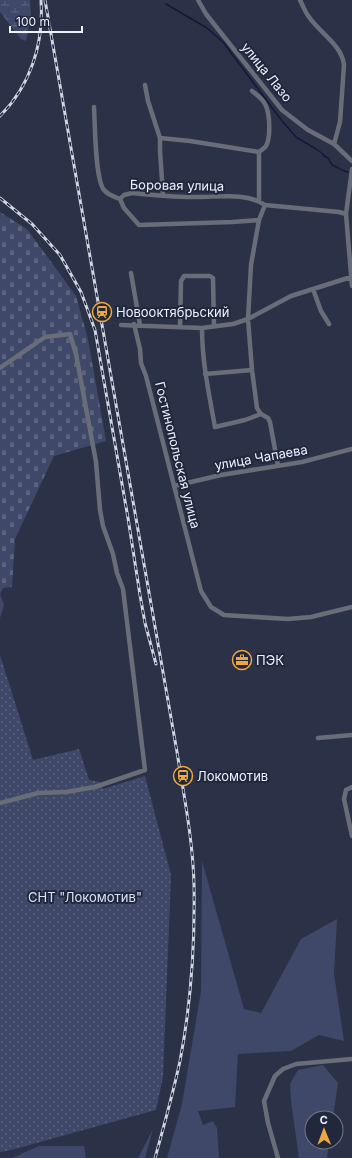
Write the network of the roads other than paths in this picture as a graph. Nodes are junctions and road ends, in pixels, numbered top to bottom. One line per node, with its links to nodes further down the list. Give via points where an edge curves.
1 (198, 0): 7 (street, улица Лазо, via 206,14 282,110 308,130)
2 (300, 1): 7 (street, via 309,17 343,57 340,122)
3 (145, 85): 6 (street)
4 (252, 91): 8 (street, via 266,105 268,113 269,137 266,147)
5 (94, 107): 12 (street, via 97,163 102,187 105,192)
6 (160, 138): 8 (street); 11 (street)
7 (334, 144): 9 (street, улица Лазо)
8 (259, 152): 13 (street)
9 (352, 162)
10 (352, 169): 15 (street)
11 (163, 195): 12 (street, Боровая улица, via 132,194 124,195); 13 (street, Боровая улица, via 192,198 238,197)
12 (120, 199): 16 (street, Боровая улица, via 124,208 139,225)
13 (259, 201): 14 (street, Боровая улица)
14 (265, 205): 15 (street); 16 (street)
15 (346, 214): 18 (street)
16 (259, 220): 21 (street, via 251,265)
17 (131, 273): 25 (street)
18 (351, 277): 19 (street); 20 (street)
19 (352, 286)
20 (313, 289): 21 (street, via 291,296); 23 (street)
21 (248, 320): 26 (street); 30 (street)
22 (134, 324): 24 (street); 25 (street); 35 (street, Гостинопольская улица, via 141,363)
23 (329, 324)
24 (121, 325)
25 (140, 325): 27 (street)
26 (214, 326): 27 (street, via 213,278 184,276 181,281); 28 (street)
27 (180, 327): 28 (street)
28 (202, 328): 31 (street)
29 (0, 368): 40 (street, via 45,337 70,334 96,462 102,521 123,590 145,770 95,787 38,793)
30 (252, 370): 31 (street); 32 (street)
31 (205, 374): 32 (street, via 215,427)
32 (261, 414): 34 (street, via 270,422)
33 (352, 449): 34 (street, улица Чапаева)
34 (278, 466): 35 (street, улица Чапаева)
35 (174, 486): 36 (street, Гостинопольская улица, via 202,591 211,607 224,615 288,618 312,617)
36 (352, 607)
37 (352, 735): 38 (street)
38 (318, 738)
39 (352, 787): 41 (street, via 346,790 344,799)
40 (0, 803)
41 (352, 836)
42 (352, 1059): 43 (street, via 296,1064 283,1069 275,1076 264,1101)
43 (278, 1158)

